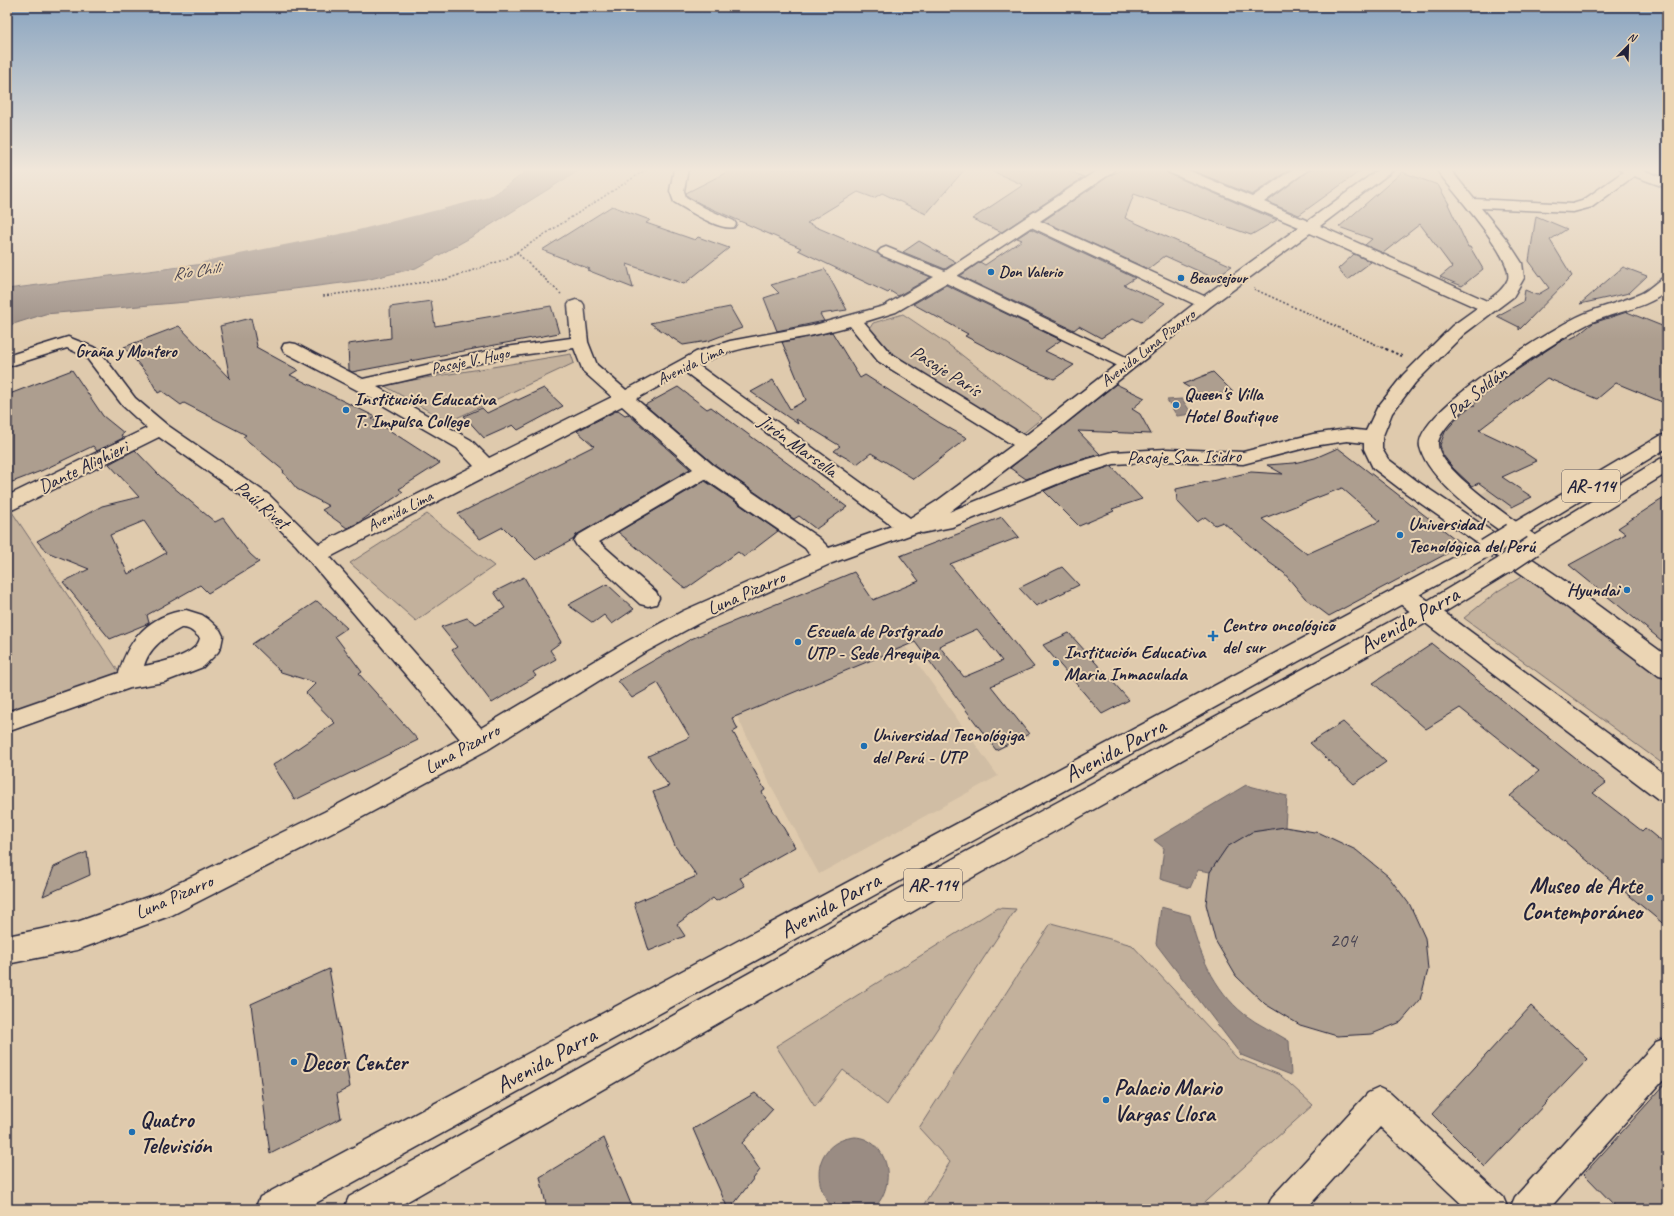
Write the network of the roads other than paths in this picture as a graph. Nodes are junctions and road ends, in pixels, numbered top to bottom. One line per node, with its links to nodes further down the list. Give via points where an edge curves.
1 (1022, 226): 7 (street, Avenida Lima)
2 (1039, 226): 9 (street)
3 (1307, 226): 5 (street)
4 (1489, 226): 11 (street, via 1514,263 1516,278 1507,294)
5 (1310, 227): 9 (street, Avenida Luna Pizarro); 11 (street)
6 (886, 252): 7 (street)
7 (946, 277): 12 (street, Avenida Lima, via 890,309); 16 (street)
8 (1667, 281): 29 (street, Paz Soldán, via 1663,288 1650,296 1582,320 1540,345 1487,380 1435,426 1429,444 1437,463 1454,482)
9 (1205, 303): 16 (street, Avenida Luna Pizarro)
10 (576, 306): 13 (street)
11 (1489, 308): 21 (street, via 1458,330 1408,380 1383,412)
12 (854, 320): 17 (street, Avenida Lima, via 730,346); 23 (street, Pasaje París, via 884,357)
13 (580, 342): 18 (street, Pasaje V. Hugo, via 506,352); 19 (street, via 589,367)
14 (290, 348): 18 (street)
15 (7, 362): 20 (street, Paúl Rivet, via 68,342 79,346 92,353 129,402)
16 (1127, 364): 23 (street, Avenida Luna Pizarro)
17 (686, 365): 19 (street, Avenida Lima); 28 (street, Jirón Marsella)
18 (361, 385): 25 (street, via 464,444)
19 (624, 398): 25 (street, Avenida Lima); 26 (street)
20 (160, 429): 27 (street, Dante Alighieri); 31 (street, Paúl Rivet, via 262,500)
21 (1373, 438): 28 (street, Pasaje San Isidro, via 1347,435 1313,440 1243,458 1167,454 1113,458 1068,472 945,522); 37 (street, via 1372,449 1380,463 1551,583)
22 (1667, 440): 29 (street, AR-114)
23 (1026, 445): 28 (street, Avenida Luna Pizarro, via 944,506)
24 (1667, 464): 30 (street, AR-114)
25 (486, 467): 31 (street, Avenida Lima)
26 (706, 470): 33 (street, via 812,543); 35 (street, via 584,541)
27 (7, 504)
28 (909, 528): 33 (street, Luna Pizarro)
29 (1514, 532): 30 (street, Paz Soldán); 32 (street, Avenida Parra / AR-114, bridge)
30 (1534, 546): 32 (street, Avenida Parra / AR-114, bridge)
31 (315, 555): 40 (street, Paúl Rivet)
32 (1496, 556): 34 (street, Avenida Parra / AR-114); 36 (street, Avenida Parra / AR-114)
33 (825, 557): 40 (street, Luna Pizarro, via 659,634)
34 (1403, 594): 36 (street); 45 (street, Avenida Parra / AR-114)
35 (648, 598)
36 (1428, 612): 41 (street); 46 (street, Avenida Parra / AR-114, via 970,864)
37 (1667, 669)
38 (129, 679): 39 (street)
39 (7, 722)
40 (478, 742): 42 (street, Luna Pizarro, via 333,820 162,905 77,936)
41 (1667, 791)
42 (7, 950)
43 (1667, 1053): 44 (street)
44 (1537, 1206)
45 (272, 1209)
46 (361, 1209)
47 (1284, 1209): 48 (street, via 1379,1104)
48 (1491, 1209)

